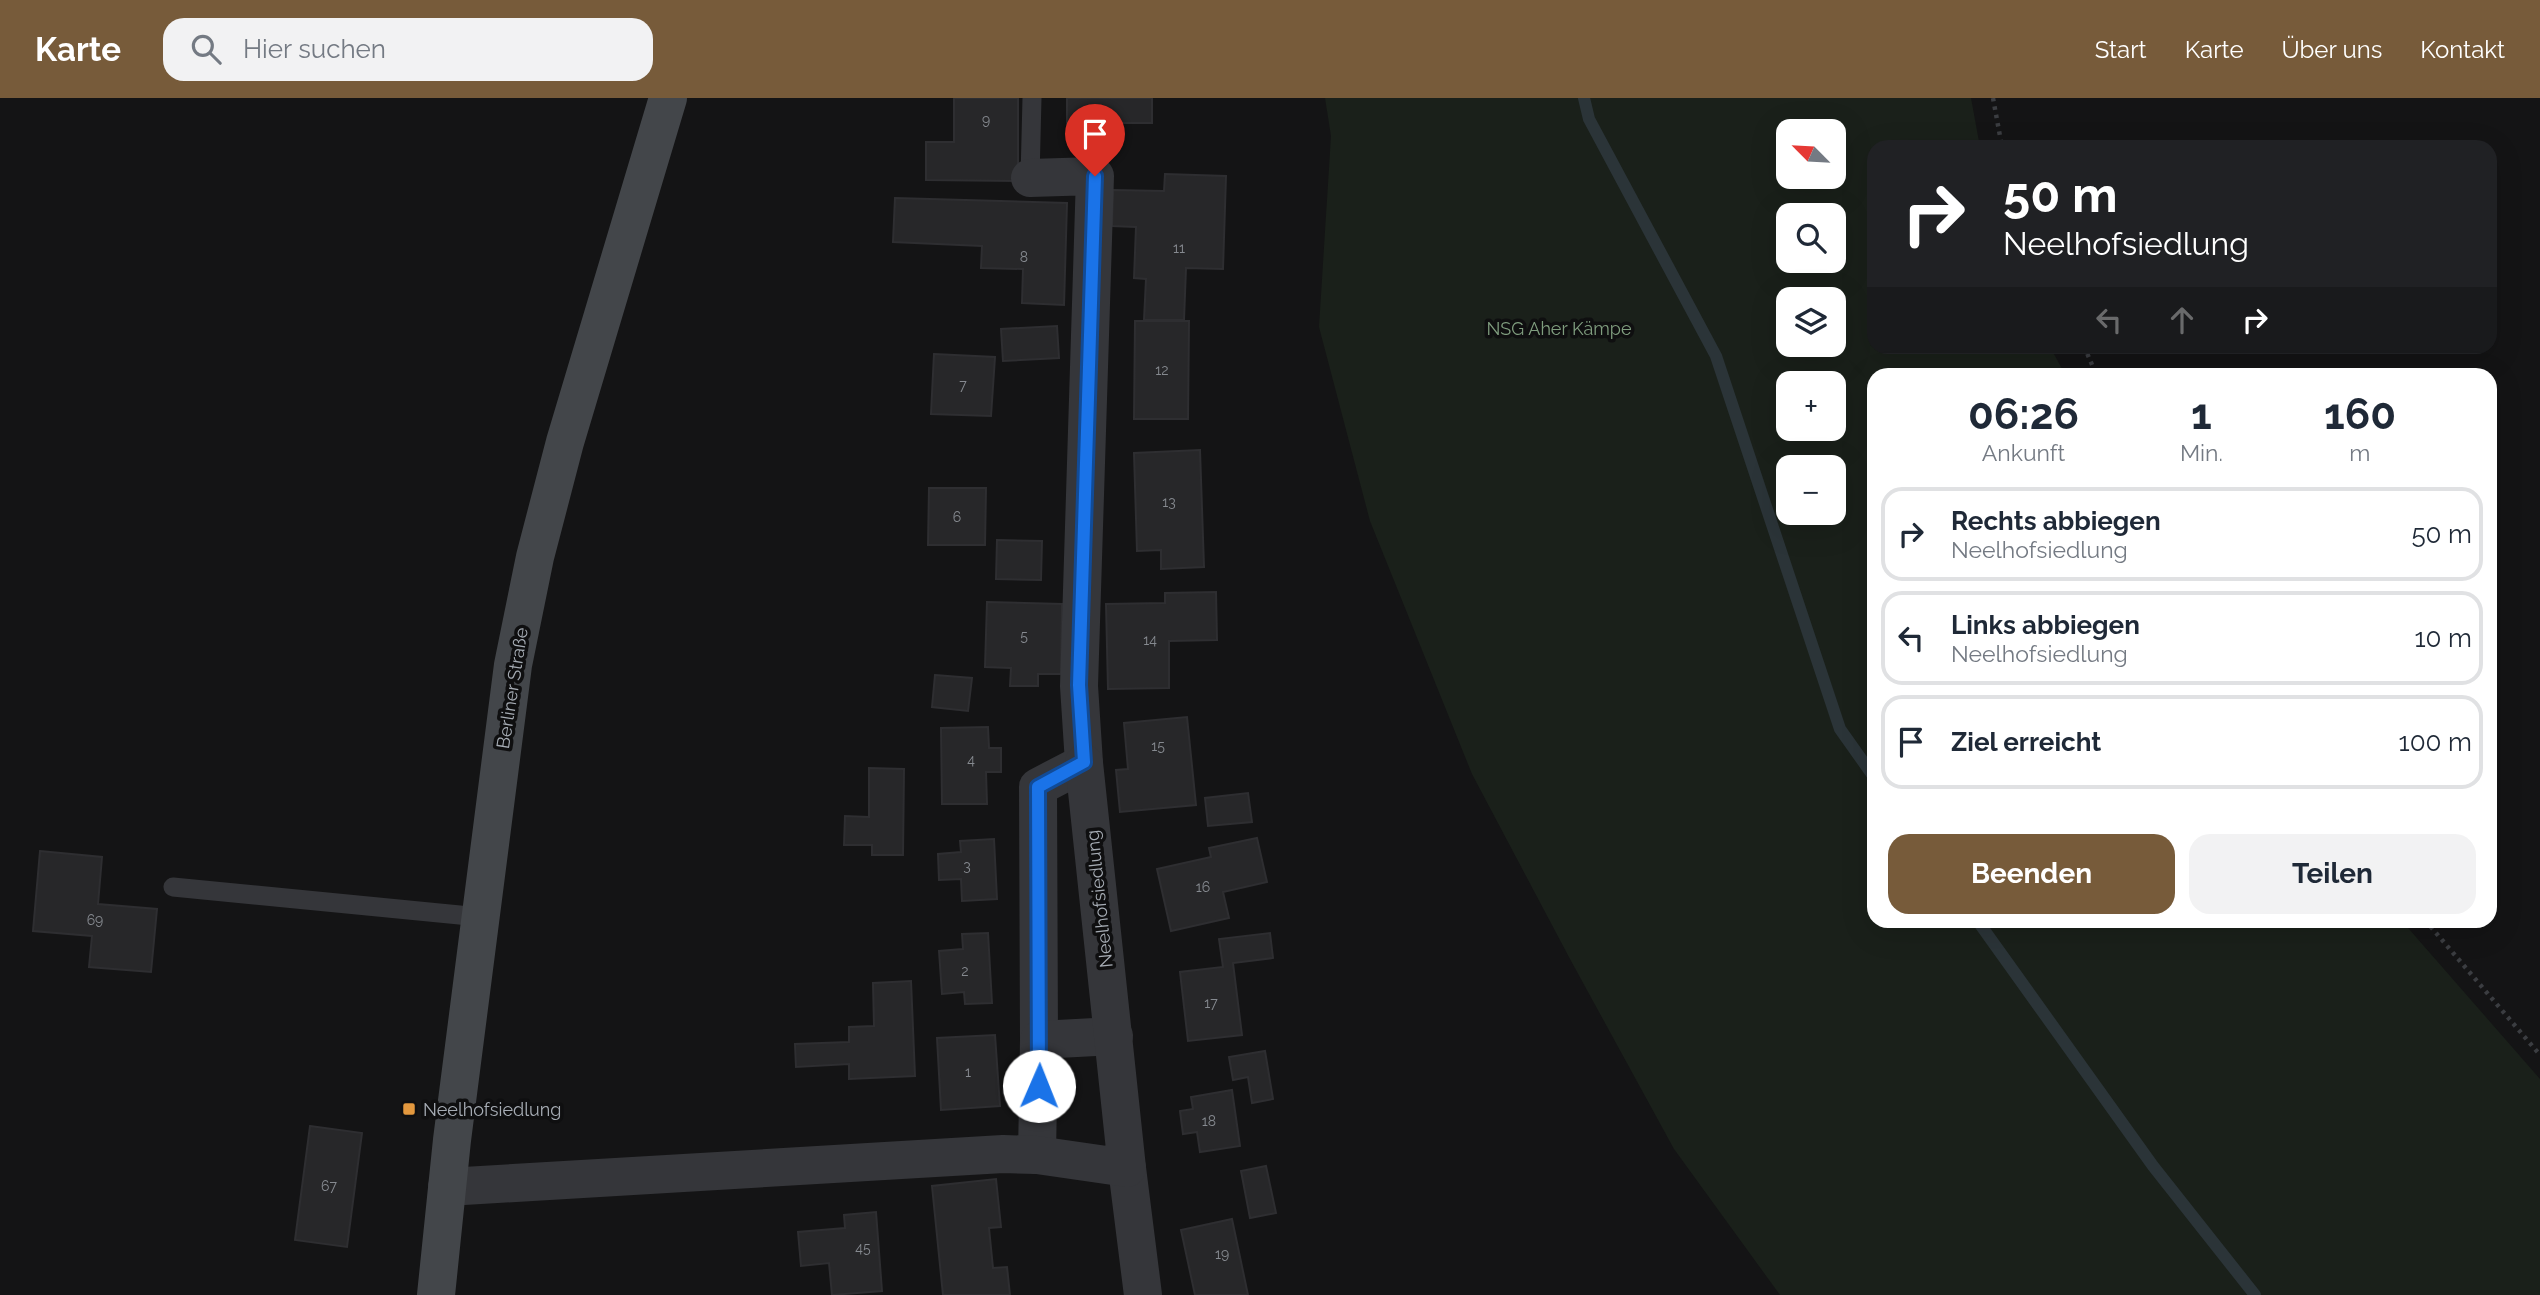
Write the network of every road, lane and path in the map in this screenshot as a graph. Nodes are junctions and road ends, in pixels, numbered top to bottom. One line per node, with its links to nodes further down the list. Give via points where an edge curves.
1 (668, 98): 8 (main road, Berliner Straße, via 535,556 513,665)
2 (1032, 98): 5 (lane, Neelhofsiedlung)
3 (1993, 98): 4 (path)
4 (2001, 140)
5 (1030, 178): 6 (street, Neelhofsiedlung, via 1095,176 1079,685)
6 (1084, 762): 10 (street, Neelhofsiedlung); 11 (street, via 1038,787)
7 (173, 887): 8 (lane)
8 (480, 917): 15 (main road, Berliner Straße)
9 (2432, 928): 12 (path)
10 (1114, 1036): 11 (street); 14 (street, Neelhofsiedlung)
11 (1040, 1040): 13 (street)
12 (2540, 1055)
13 (1037, 1155): 14 (street); 15 (street)
14 (1127, 1168): 17 (street, Neelhofsiedlung)
15 (447, 1187): 16 (main road, Berliner Straße)
16 (436, 1295)
17 (1143, 1295)

